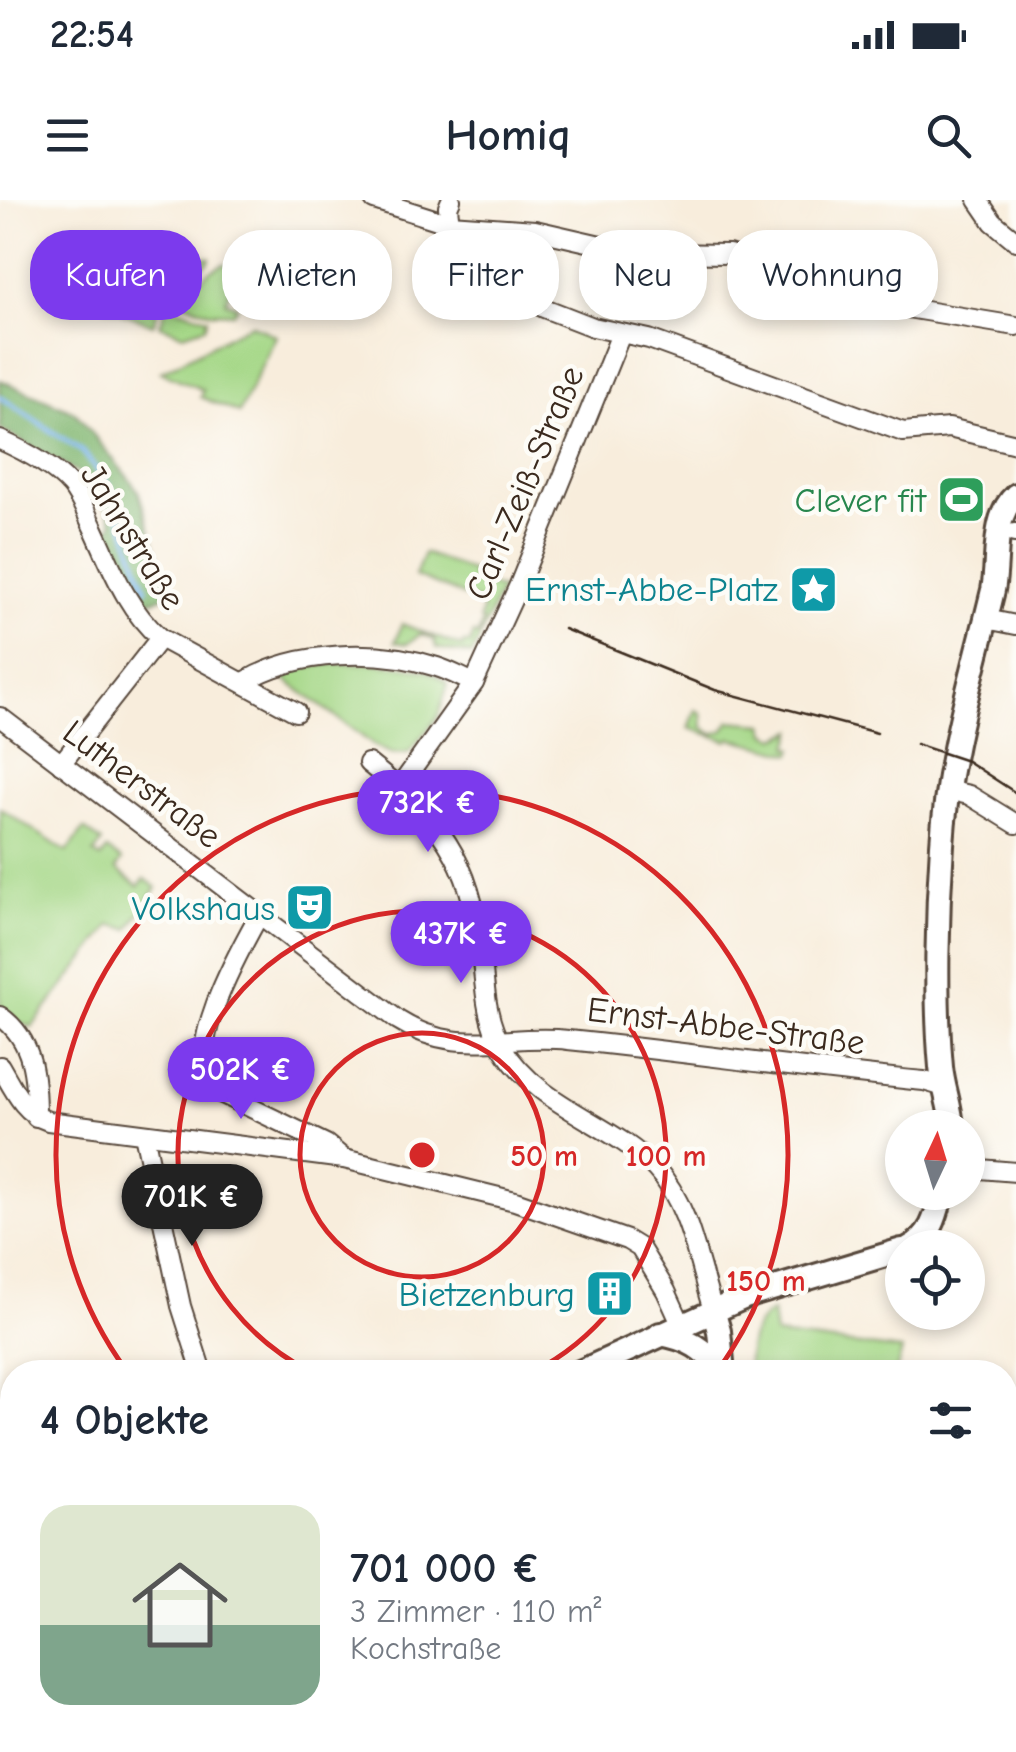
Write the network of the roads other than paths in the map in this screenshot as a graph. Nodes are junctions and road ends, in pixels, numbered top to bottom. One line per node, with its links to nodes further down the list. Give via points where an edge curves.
1 (374, 200): 4 (street)
2 (451, 200): 4 (street)
3 (978, 200): 5 (street)
4 (450, 224): 6 (street, via 534,230 618,249 729,254 908,310); 7 (street, via 453,251 467,269 544,308)
5 (1016, 241)
6 (1016, 326)
7 (621, 334): 9 (street, via 903,432 949,428); 17 (street, Carl-Zeiß-Straße)
8 (0, 440): 15 (street, Jahnstraße, via 70,486 134,612)
9 (1016, 444)
10 (1016, 495): 12 (main road, via 1006,507)
11 (1015, 529): 12 (main road, via 1005,570)
12 (994, 583): 13 (main road)
13 (986, 619): 14 (street); 23 (main road)
14 (1016, 625)
15 (160, 638): 16 (street); 21 (street)
16 (244, 682): 17 (street, via 283,663 350,656 438,667); 18 (street)
17 (474, 684): 22 (street, Carl-Zeiß-Straße)
18 (296, 712)
19 (0, 717): 21 (street, Lutherstraße)
20 (368, 763): 22 (street)
21 (62, 764): 25 (street, Lutherstraße)
22 (399, 788): 27 (street, via 436,825 463,872 479,930 489,1018)
23 (948, 790): 24 (street); 29 (main road, via 940,951)
24 (1016, 824)
25 (259, 915): 27 (street, Lutherstraße, via 409,1027 463,1044); 33 (street, via 224,977 204,1078 210,1088 326,1144)
26 (0, 1016): 31 (street, via 25,1039 36,1079)
27 (500, 1043): 29 (street, Ernst-Abbe-Straße, via 568,1040); 37 (street, via 539,1091 636,1152 663,1178 683,1216)
28 (0, 1066): 31 (street)
29 (945, 1087): 30 (main road)
30 (949, 1110)
31 (36, 1117): 32 (street)
32 (144, 1134): 33 (street); 39 (street)
33 (344, 1160): 38 (street, via 515,1201 627,1240 647,1257 670,1298)
34 (985, 1169): 35 (street)
35 (1016, 1172)
36 (885, 1255): 37 (main road)
37 (713, 1310): 38 (main road); 42 (main road)
38 (671, 1329): 40 (main road); 41 (main road)
39 (198, 1360)
40 (605, 1360)
41 (713, 1360)
42 (721, 1360)

